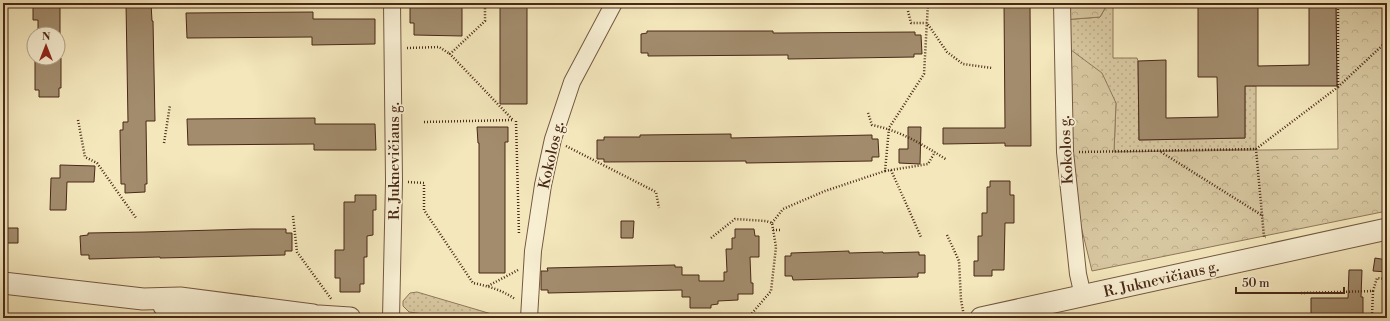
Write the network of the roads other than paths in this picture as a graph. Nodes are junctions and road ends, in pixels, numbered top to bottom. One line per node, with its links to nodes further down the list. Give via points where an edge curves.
1 (392, 3): 12 (street, R. Juknevičiaus g., via 394,181)
2 (614, 3): 9 (street, Kokolos g., via 572,82 553,139 543,185 532,261)
3 (1062, 3): 6 (street, Kokolos g., via 1065,152 1078,274)
4 (1387, 229): 6 (street, R. Juknevičiaus g.)
5 (3, 283): 7 (street)
6 (1083, 296): 13 (street, R. Juknevičiaus g.)
7 (143, 299): 8 (street, via 180,298); 10 (street)
8 (318, 314): 11 (street)
9 (529, 314)
10 (210, 318)
11 (350, 318)
12 (391, 318)
13 (981, 318)

